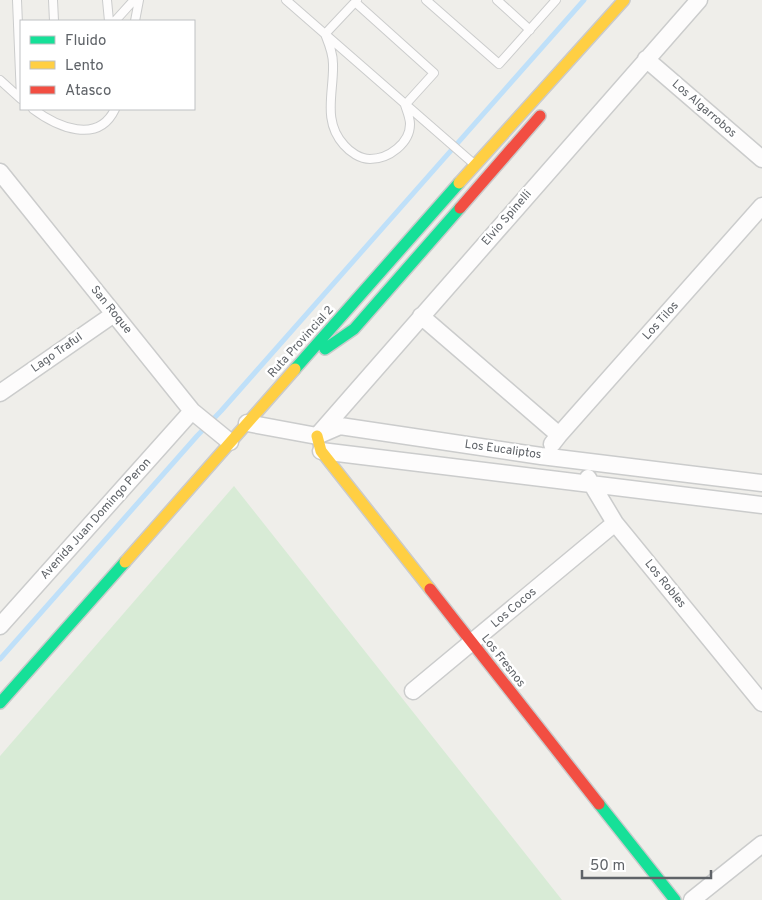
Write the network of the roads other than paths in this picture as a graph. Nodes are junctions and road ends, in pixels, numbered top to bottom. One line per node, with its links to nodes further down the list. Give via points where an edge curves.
1 (17, 0): 20 (lane)
2 (53, 0): 13 (lane)
3 (107, 0): 14 (lane)
4 (134, 0): 15 (lane)
5 (139, 0): 16 (lane)
6 (286, 0): 18 (lane)
7 (426, 0): 17 (lane, via 499,64)
8 (497, 0): 17 (lane)
9 (556, 0): 17 (lane)
10 (624, 0): 28 (main road, Ruta Provincial 2)
11 (699, 0): 19 (street, Elvio Spinelli)
12 (356, 1): 18 (lane); 23 (lane, via 434,73)
13 (54, 20)
14 (109, 20)
15 (116, 20)
16 (135, 20)
17 (530, 30)
18 (325, 34): 23 (lane); 23 (lane, via 333,62 329,108 337,137 344,145 369,159 391,153 407,135 410,124)
19 (646, 59): 27 (street, Los Algarrobos); 33 (street, Elvio Spinelli)
20 (20, 74)
21 (0, 80): 22 (lane)
22 (20, 98)
23 (405, 105): 28 (lane)
24 (37, 110): 25 (lane, via 59,124 91,130)
25 (114, 110)
26 (546, 110): 30 (main road)
27 (762, 159)
28 (475, 165): 30 (lane); 34 (main road, Ruta Provincial 2)
29 (0, 172): 32 (street, San Roque)
30 (487, 176): 34 (main road, via 354,328)
31 (762, 206): 38 (street, Los Tilos)
32 (114, 314): 35 (street, Lago Traful); 36 (street, San Roque)
33 (421, 316): 38 (street); 40 (street, Elvio Spinelli)
34 (295, 370): 37 (main road, Ruta Provincial 2)
35 (0, 393)
36 (192, 412): 39 (street, San Roque); 48 (street, Avenida Juan Domingo Peron)
37 (247, 423): 39 (main road, Ruta Provincial 2); 40 (street, Los Eucaliptos)
38 (559, 435): 41 (street)
39 (230, 442): 51 (main road, Ruta Provincial 2)
40 (319, 443): 41 (street, Los Eucaliptos, via 340,426); 43 (street, Los Eucaliptos); 49 (main road, Los Fresnos)
41 (541, 456): 42 (street, Los Eucaliptos); 43 (street)
42 (575, 459): 44 (street, Los Eucaliptos); 45 (street, Los Robles)
43 (529, 476): 45 (street, Los Eucaliptos)
44 (762, 483)
45 (592, 484): 46 (street, Los Eucaliptos); 47 (street, Los Robles)
46 (762, 505)
47 (615, 523): 49 (street, Los Cocos); 52 (street, Los Robles)
48 (0, 626)
49 (472, 644): 50 (street, Los Cocos); 54 (main road, Los Fresnos)
50 (414, 691)
51 (0, 703)
52 (762, 703)
53 (762, 844): 55 (street)
54 (675, 900)
55 (692, 900)

